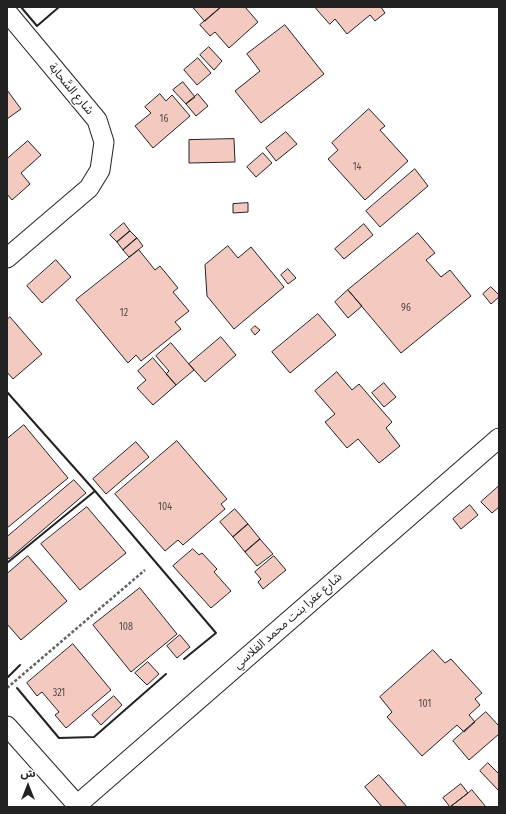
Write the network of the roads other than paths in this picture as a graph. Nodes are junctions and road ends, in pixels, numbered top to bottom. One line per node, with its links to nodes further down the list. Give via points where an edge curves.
1 (7, 12): 2 (street, شارع السَّحابة, via 97,120 104,142 100,170 89,188)
2 (7, 258)
3 (499, 438): 5 (street, شارع عفرا بنت محمد الفلاسي)
4 (7, 726): 5 (street)
5 (78, 806)

